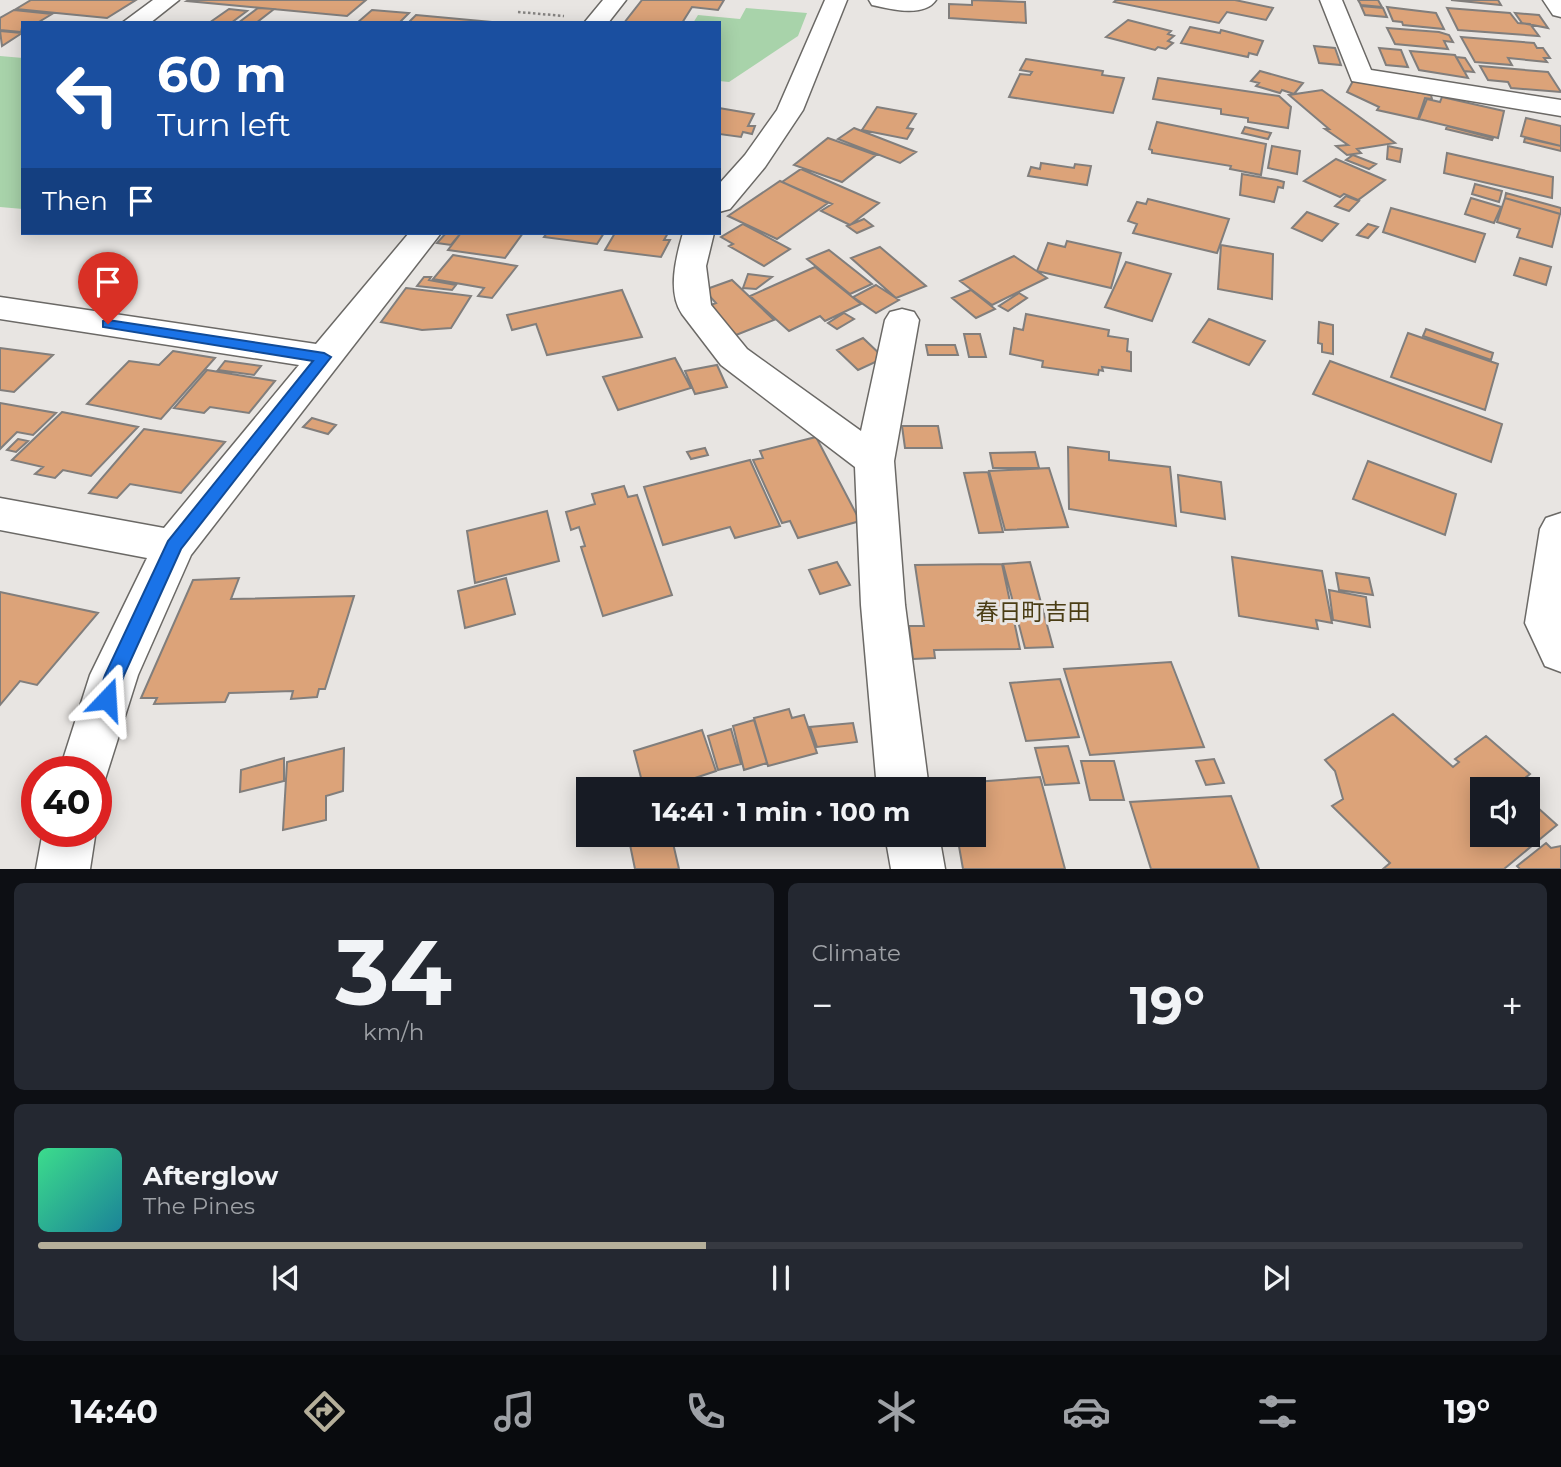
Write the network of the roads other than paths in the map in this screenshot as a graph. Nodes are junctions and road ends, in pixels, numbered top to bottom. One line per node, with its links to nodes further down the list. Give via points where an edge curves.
1 (168, 0): 9 (street)
2 (615, 0): 10 (street)
3 (835, 0): 12 (street, via 790,110)
4 (880, 0): 5 (street, via 919,4)
5 (925, 0)
6 (1331, 0): 11 (street, via 1361,76)
7 (1554, 0): 8 (street)
8 (1561, 10)
9 (137, 21)
10 (598, 21)
11 (1561, 108)
12 (721, 200)
13 (423, 235): 17 (street)
14 (698, 235): 18 (street, via 690,266 694,307 734,357)
15 (0, 308): 17 (street)
16 (902, 320): 18 (street)
17 (324, 357): 21 (street)
18 (874, 461): 24 (street)
19 (0, 514): 21 (street)
20 (1561, 529): 22 (street, via 1548,623)
21 (174, 546): 23 (street, via 114,675)
22 (1561, 652)
23 (89, 756)
24 (901, 777)
25 (67, 847): 27 (street)
26 (914, 847): 28 (street)
27 (63, 869)
28 (918, 869)

